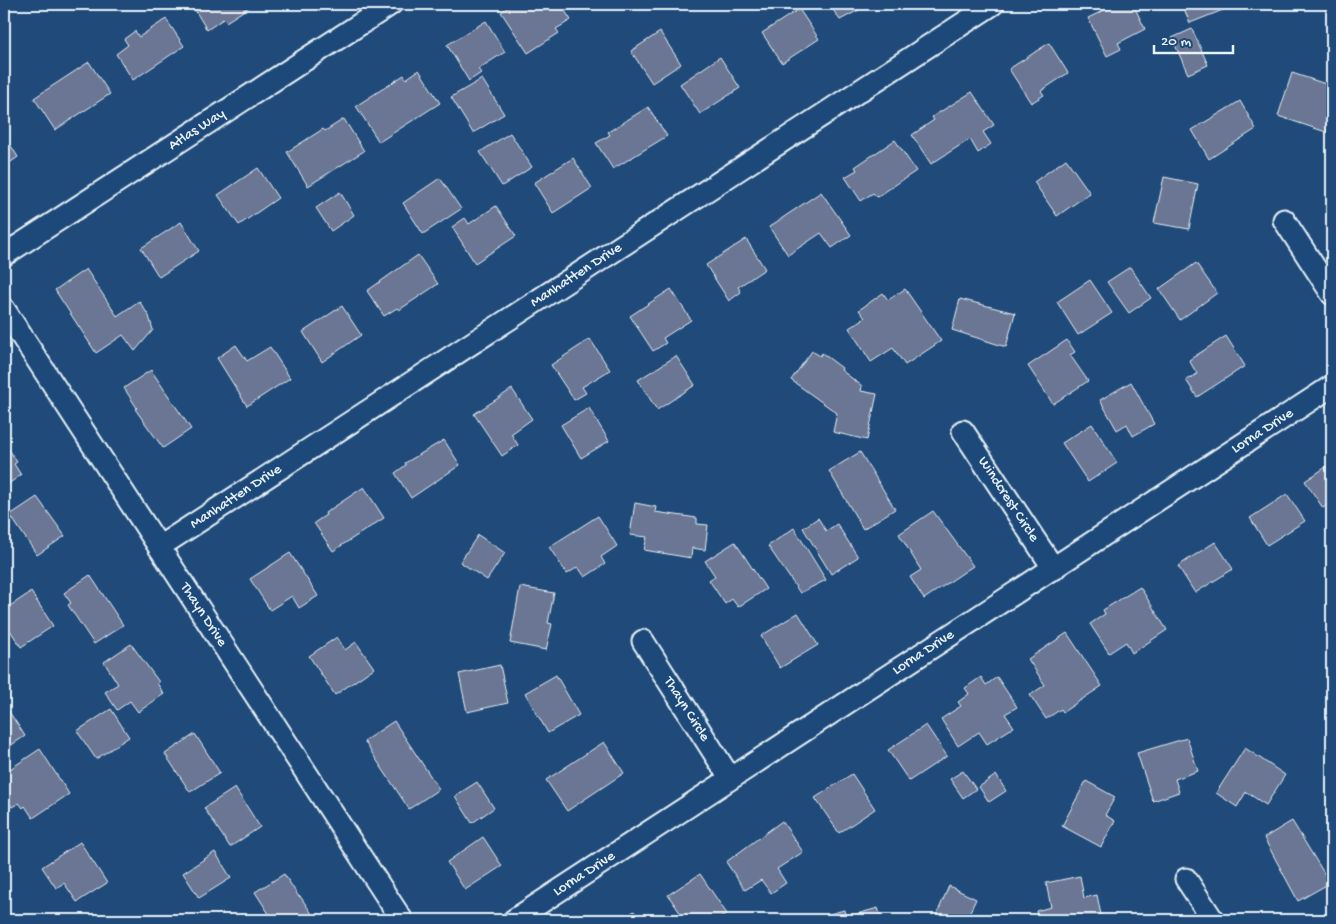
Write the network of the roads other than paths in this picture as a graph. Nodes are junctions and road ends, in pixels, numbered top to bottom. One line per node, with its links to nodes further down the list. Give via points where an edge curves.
1 (391, 4): 4 (street, Atlas Way)
2 (993, 4): 9 (street, Manhatten Drive)
3 (1284, 220): 5 (street)
4 (4, 255)
5 (1332, 294)
6 (4, 309): 9 (street, Thayn Drive)
7 (1332, 386): 10 (street, Lorna Drive)
8 (964, 431): 10 (street, Windcrest Circle)
9 (159, 547): 14 (street, Thayn Drive)
10 (1054, 569): 12 (street, Lorna Drive)
11 (643, 641): 12 (street, Thayn Circle)
12 (730, 778): 15 (street, Lorna Drive)
13 (1186, 879): 16 (street)
14 (402, 920)
15 (514, 920)
16 (1213, 920)

